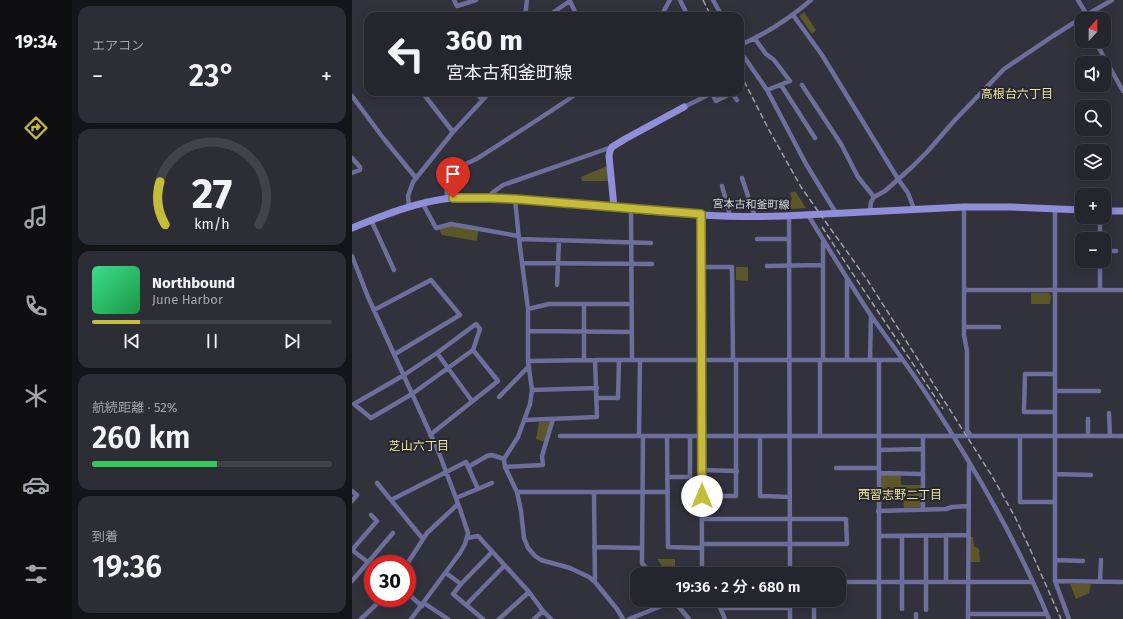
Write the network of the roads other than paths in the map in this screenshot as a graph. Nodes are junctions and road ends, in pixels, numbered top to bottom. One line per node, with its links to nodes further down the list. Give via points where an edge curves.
1 (454, 0): 2 (street, via 457,6)
2 (476, 0)
3 (527, 0): 12 (street)
4 (560, 0): 11 (street)
5 (670, 0): 15 (street)
6 (680, 0): 16 (street)
7 (713, 0): 17 (street)
8 (811, 0): 20 (street)
9 (1078, 0): 18 (street)
10 (1112, 0): 19 (street)
11 (563, 6): 13 (street); 14 (street, via 570,1)
12 (526, 12)
13 (554, 12)
14 (575, 12)
15 (663, 12)
16 (686, 12)
17 (720, 12)
18 (1082, 12)
19 (1092, 12)
20 (793, 15): 22 (street); 49 (street, via 822,55)
21 (1075, 23): 49 (street, via 1004,69 954,120 928,151)
22 (755, 39): 23 (street); 26 (street, via 790,81)
23 (744, 43)
24 (1099, 48): 29 (street)
25 (744, 57): 28 (street)
26 (782, 85): 28 (street); 43 (street)
27 (802, 85): 51 (street, via 841,144 858,177)
28 (767, 90): 66 (street, via 806,164)
29 (1123, 92)
30 (352, 96): 47 (street)
31 (425, 96): 42 (street)
32 (479, 96): 39 (street)
33 (486, 96): 39 (street)
34 (573, 96): 53 (street, via 496,147 452,172 447,181)
35 (704, 96): 41 (street)
36 (713, 96): 37 (street, via 716,101)
37 (726, 96)
38 (734, 96): 40 (street)
39 (482, 100): 42 (street)
40 (737, 100)
41 (684, 107): 44 (street)
42 (453, 132): 47 (street)
43 (814, 138)
44 (612, 147): 52 (street, via 503,185 492,193); 57 (street, via 609,156)
45 (352, 158): 46 (street, via 360,167 360,170)
46 (352, 173)
47 (416, 178): 56 (street, via 408,194)
48 (742, 178): 71 (street)
49 (898, 179): 51 (street); 59 (street, via 908,193)
50 (722, 186): 69 (street)
51 (874, 197): 63 (street)
52 (490, 198): 53 (street, 宮本古和釜町線); 54 (street, 宮本古和釜町線)
53 (447, 199): 55 (street, 宮本古和釜町線)
54 (515, 199): 57 (street, 宮本古和釜町線); 74 (street)
55 (423, 204): 56 (street, 宮本古和釜町線); 74 (street, via 436,228 451,224)
56 (409, 207): 72 (street, 宮本古和釜町線)
57 (614, 207): 62 (street, 宮本古和釜町線)
58 (964, 207): 59 (street, 宮本古和釜町線); 60 (street, 宮本古和釜町線); 96 (street)
59 (914, 209): 63 (street, 宮本古和釜町線)
60 (1055, 209): 61 (street, 宮本古和釜町線); 97 (street)
61 (1075, 210)
62 (632, 211): 67 (street, 宮本古和釜町線); 79 (street)
63 (870, 211): 66 (street, 宮本古和釜町線)
64 (1111, 211): 65 (street)
65 (1123, 211)
66 (836, 213): 68 (street, 宮本古和釜町線)
67 (701, 214): 69 (street, 宮本古和釜町線); 91 (street)
68 (808, 215): 70 (street, 宮本古和釜町線); 78 (street)
69 (729, 216): 71 (street, 宮本古和釜町線)
70 (789, 216): 71 (street, 宮本古和釜町線); 76 (street)
71 (755, 217)
72 (371, 220): 73 (street, 宮本古和釜町線); 93 (street)
73 (352, 228)
74 (518, 237): 77 (street); 84 (street)
75 (756, 239): 76 (street)
76 (789, 239): 90 (street)
77 (558, 240): 79 (street); 85 (street)
78 (823, 240): 88 (street); 94 (street)
79 (632, 243): 80 (street); 86 (street)
80 (651, 243)
81 (1111, 251): 82 (street)
82 (1116, 251)
83 (352, 256): 103 (street)
84 (522, 263): 85 (street); 102 (street)
85 (558, 263): 86 (street); 95 (street)
86 (631, 264): 87 (street); 101 (street)
87 (652, 264)
88 (823, 265): 90 (street); 121 (street)
89 (767, 266): 90 (street)
90 (789, 266): 120 (street)
91 (701, 267): 118 (street); 119 (street, via 732,267)
92 (1100, 268): 98 (street)
93 (394, 270)
94 (847, 277): 104 (street); 122 (street)
95 (558, 285)
96 (964, 290): 97 (street); 105 (street)
97 (1055, 290): 98 (street); 128 (street)
98 (1100, 290): 99 (street)
99 (1123, 290)
100 (584, 304): 101 (street); 102 (street, via 549,304); 108 (street)
101 (632, 304): 109 (street)
102 (528, 308): 107 (street)
103 (374, 310): 112 (street); 112 (street, via 431,280 460,314)
104 (871, 315): 123 (street); 125 (street)
105 (964, 327): 106 (street); 156 (street, via 967,351 967,430)
106 (1000, 327)
107 (529, 331): 108 (street); 126 (street)
108 (584, 331): 109 (street); 113 (street)
109 (632, 332): 116 (street)
110 (473, 350): 111 (street, via 480,329 476,324); 127 (street); 137 (street, via 498,381)
111 (437, 353): 127 (street); 129 (street)
112 (395, 354): 129 (street)
113 (584, 360): 114 (street); 126 (street)
114 (595, 360): 115 (street); 130 (street)
115 (618, 360): 116 (street); 136 (street, via 618,398)
116 (632, 360): 117 (street)
117 (640, 360): 118 (street); 145 (street)
118 (702, 360): 119 (street); 148 (street)
119 (734, 360): 120 (street); 149 (street)
120 (790, 360): 121 (street); 151 (street)
121 (822, 360): 122 (street); 152 (street)
122 (847, 360): 123 (street)
123 (870, 360): 124 (street)
124 (879, 360): 125 (street); 153 (street)
125 (902, 360): 155 (street)
126 (528, 363): 131 (street); 135 (street)
127 (448, 368): 134 (street); 137 (street)
128 (1055, 374): 132 (street); 138 (street, via 1025,374 1024,412)
129 (404, 375): 134 (street); 134 (street, via 354,404 370,418)
130 (597, 388): 131 (street); 136 (street)
131 (532, 390): 142 (street)
132 (1055, 391): 133 (street); 138 (street)
133 (1099, 391)
134 (412, 394): 143 (street)
135 (499, 397)
136 (597, 398): 140 (street, via 596,417)
137 (472, 401): 143 (street)
138 (1055, 412): 158 (street)
139 (1109, 413): 160 (street)
140 (553, 419): 142 (street); 167 (street, via 542,456 543,465)
141 (1088, 419): 159 (street)
142 (524, 420): 164 (street, via 518,437)
143 (430, 435): 172 (street)
144 (560, 436): 145 (street)
145 (641, 436): 146 (street); 185 (street)
146 (667, 436): 147 (street); 177 (street)
147 (690, 436): 148 (street); 177 (street, via 690,477)
148 (702, 436): 149 (street); 170 (street)
149 (736, 436): 150 (street); 171 (street)
150 (760, 436): 151 (street); 187 (street, via 760,496)
151 (790, 436): 152 (street); 187 (street)
152 (820, 436): 153 (street)
153 (878, 436): 154 (street); 163 (street)
154 (923, 436): 155 (street); 162 (street)
155 (953, 436): 156 (street); 165 (street)
156 (971, 436): 157 (street)
157 (1020, 436): 158 (street); 191 (street, via 1020,502)
158 (1055, 436): 159 (street); 175 (street)
159 (1088, 436): 160 (street)
160 (1110, 436): 161 (street)
161 (1123, 436)
162 (923, 449): 163 (street); 174 (street)
163 (879, 450): 169 (street)
164 (504, 459): 166 (street, via 492,455); 167 (street)
165 (969, 463): 193 (street); 233 (street, via 1003,521)
166 (468, 466): 172 (street, via 466,462); 180 (street)
167 (505, 467): 182 (street)
168 (836, 468): 169 (street)
169 (879, 468): 173 (street)
170 (702, 470): 171 (street); 186 (street)
171 (736, 471): 186 (street, via 736,496)
172 (447, 472): 188 (street); 189 (street)
173 (879, 474): 174 (street); 195 (street)
174 (923, 474): 194 (street)
175 (1055, 474): 176 (street); 191 (street)
176 (1091, 475)
177 (668, 477): 183 (street)
178 (377, 483): 189 (street)
179 (492, 483): 180 (street)
180 (478, 489): 188 (street)
181 (352, 491): 190 (street, via 357,495)
182 (517, 492): 184 (street); 226 (street, via 528,548 535,556 570,568)
183 (668, 492): 185 (street); 208 (street, via 668,548)
184 (594, 493): 185 (street); 209 (street)
185 (643, 493): 210 (street)
186 (702, 496): 197 (street)
187 (790, 497): 198 (street)
188 (456, 498): 192 (street)
189 (391, 500): 206 (street)
190 (352, 501)
191 (1055, 502): 215 (street)
192 (458, 504): 205 (street, via 468,533); 206 (street)
193 (969, 506): 194 (street); 201 (street)
194 (923, 510): 195 (street)
195 (878, 511): 202 (street)
196 (371, 516): 214 (street, via 377,521 352,550)
197 (702, 519): 198 (street); 208 (street)
198 (790, 519): 207 (street); 207 (street, via 846,519 846,544)
199 (393, 533): 212 (street)
200 (946, 535): 201 (street); 204 (street); 231 (street)
201 (968, 535): 232 (street)
202 (879, 536): 203 (street); 228 (street)
203 (902, 536): 204 (street); 229 (street)
204 (926, 536): 230 (street)
205 (467, 538): 211 (street, via 478,536); 223 (street)
206 (423, 539): 213 (street)
207 (790, 544): 208 (street); 222 (street)
208 (702, 546): 221 (street)
209 (594, 547): 210 (street); 226 (street)
210 (642, 548): 220 (street, via 642,563)
211 (492, 552): 218 (street); 236 (street)
212 (374, 555)
213 (412, 555)
214 (364, 559)
215 (1055, 560): 217 (street); 225 (street)
216 (1101, 560): 234 (street)
217 (1083, 561)
218 (504, 566): 237 (street); 240 (street)
219 (364, 567): 224 (street)
220 (645, 567)
221 (702, 567)
222 (790, 567)
223 (446, 573): 236 (street); 239 (street)
224 (352, 581)
225 (1055, 581): 234 (street); 266 (street)
226 (594, 582): 259 (street)
227 (846, 582): 228 (street)
228 (879, 582): 229 (street); 265 (street)
229 (902, 582): 230 (street); 247 (street)
230 (926, 582): 231 (street); 248 (street)
231 (946, 582): 232 (street)
232 (968, 582): 233 (street); 251 (street)
233 (1033, 582): 250 (street)
234 (1100, 582): 235 (street)
235 (1123, 582)
236 (461, 584): 240 (street, via 453,594)
237 (529, 592): 249 (street); 256 (street)
238 (416, 599): 239 (street)
239 (423, 604): 253 (street); 254 (street)
240 (466, 605): 255 (street)
241 (374, 607): 252 (street)
242 (657, 607): 260 (street)
243 (679, 607): 261 (street)
244 (814, 607): 264 (street)
245 (720, 608): 246 (street); 262 (street)
246 (790, 608): 263 (street)
247 (902, 609)
248 (926, 610)
249 (542, 611): 257 (street); 258 (street)
250 (1048, 616): 251 (street)
251 (968, 617)
252 (361, 619)
253 (411, 619)
254 (448, 619)
255 (483, 619)
256 (499, 619)
257 (534, 619)
258 (551, 619)
259 (623, 619)
260 (629, 619)
261 (689, 619)
262 (725, 619)
263 (790, 619)
264 (814, 619)
265 (879, 619)
266 (1069, 619)

